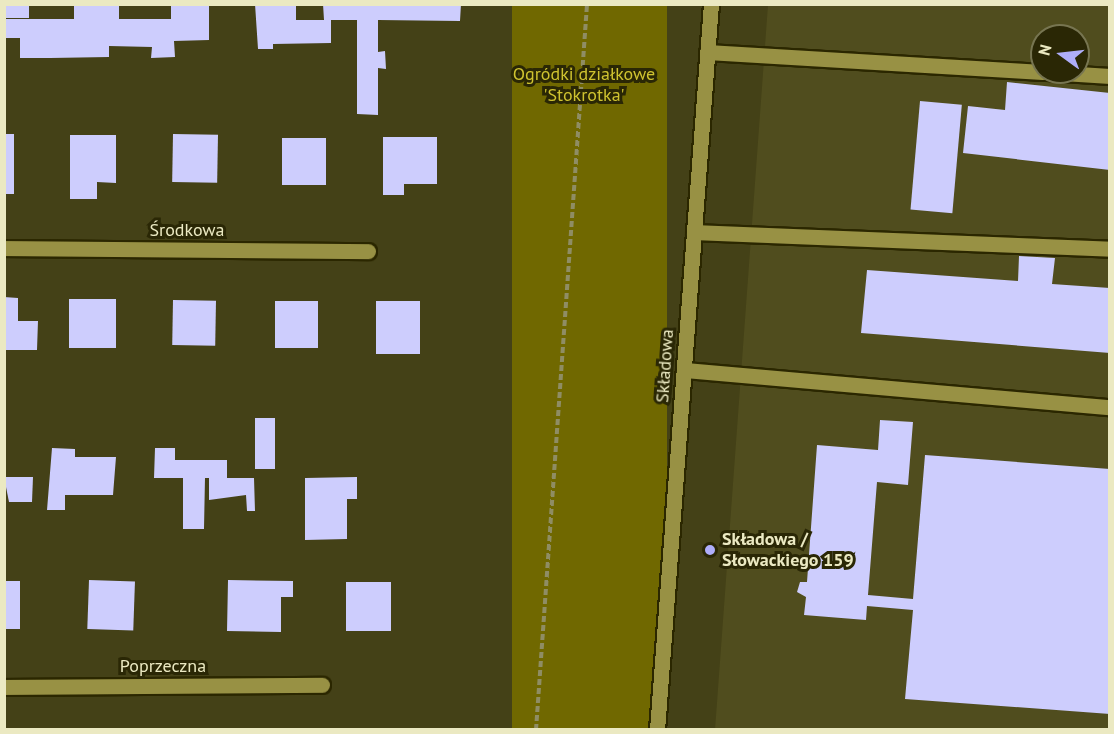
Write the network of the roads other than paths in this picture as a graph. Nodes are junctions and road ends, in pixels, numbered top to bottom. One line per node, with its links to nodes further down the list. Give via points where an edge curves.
1 (711, 4): 2 (street, Składowa)
2 (707, 52): 3 (street); 6 (street, Składowa)
3 (1030, 71)
4 (1090, 75): 5 (street)
5 (1110, 76)
6 (694, 232): 8 (street); 10 (street, Składowa)
7 (4, 248): 9 (street, Środkowa)
8 (1110, 249)
9 (368, 250)
10 (684, 370): 11 (street); 14 (street, Składowa)
11 (1110, 407)
12 (322, 685): 13 (street, Poprzeczna)
13 (4, 687)
14 (657, 729)

